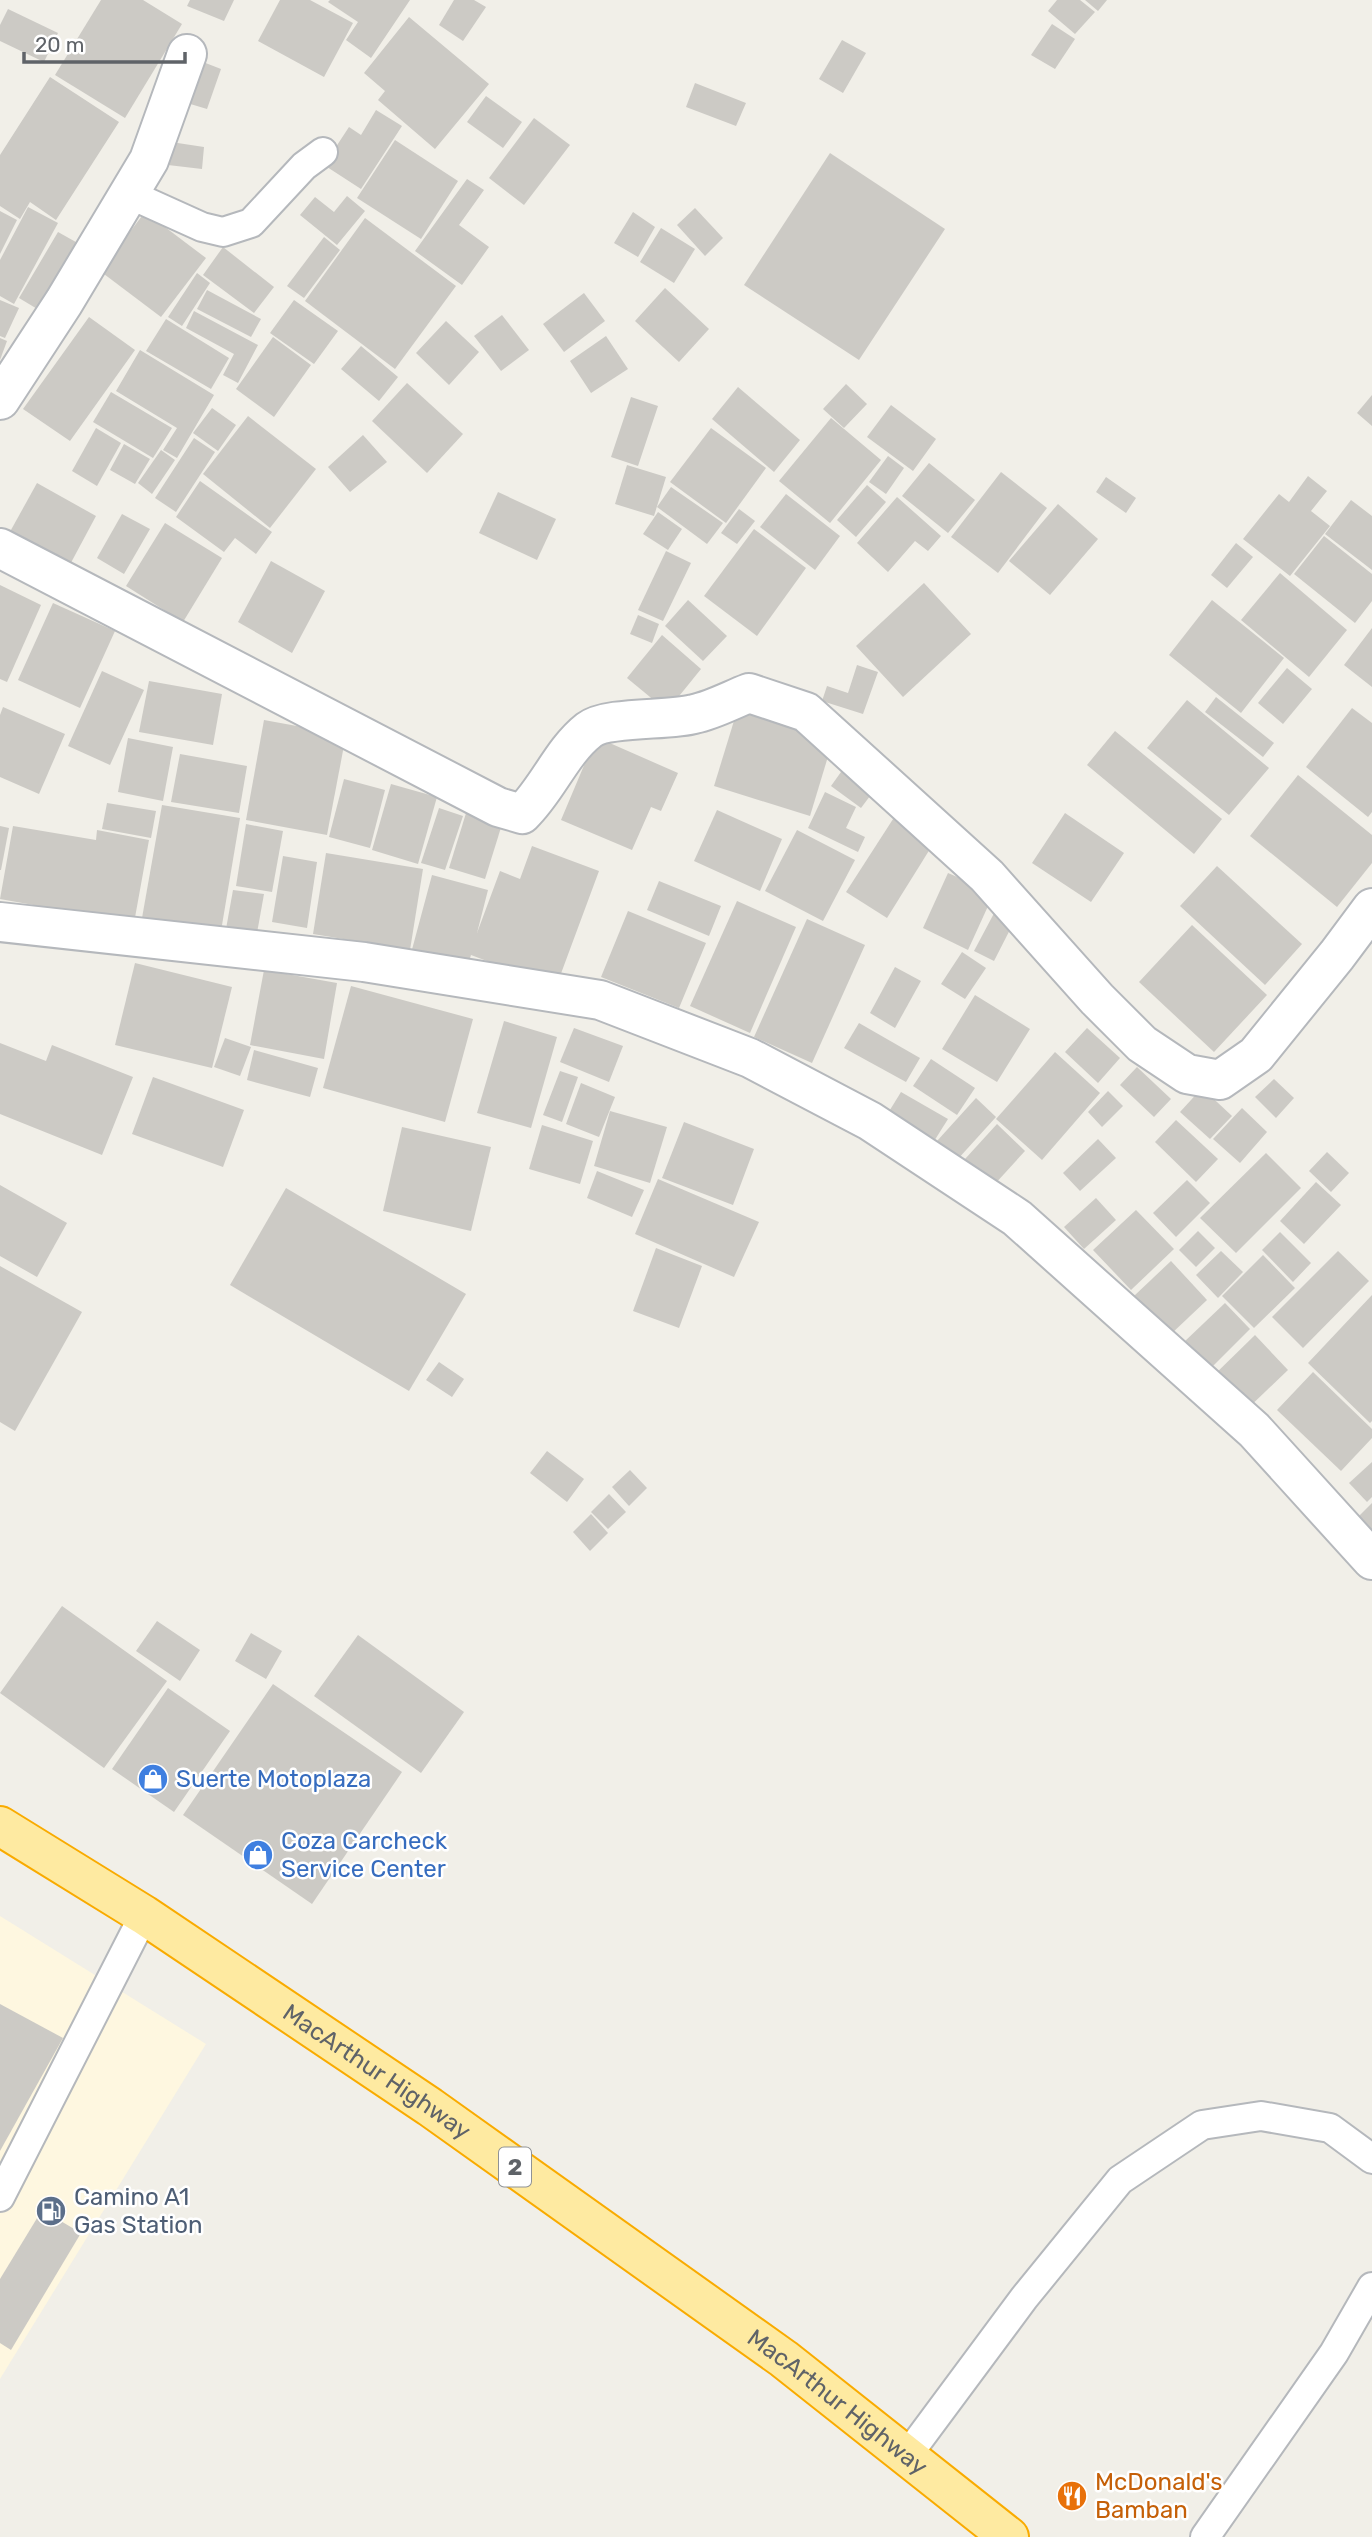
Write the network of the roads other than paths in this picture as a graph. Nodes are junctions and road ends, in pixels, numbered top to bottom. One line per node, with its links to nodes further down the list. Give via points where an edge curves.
1 (187, 54): 3 (street, via 149,160)
2 (323, 152): 3 (lane, via 251,223 223,232)
3 (129, 194): 4 (street)
4 (0, 400)
5 (0, 548): 6 (street, via 498,807 522,814 590,729 693,715 749,693 806,712 986,876 1142,1044 1187,1074 1220,1080 1256,1055)
6 (1372, 908)
7 (0, 922): 8 (street, via 363,962 600,1000 750,1058 870,1121 1017,1218 1254,1430)
8 (1372, 1560)
9 (0, 1826): 10 (highway, MacArthur Highway / 2)
10 (144, 1915): 12 (lane); 14 (highway, MacArthur Highway / 2, via 441,2115 784,2359)
11 (1372, 2159): 14 (lane, via 1330,2128 1261,2116 1202,2125 1120,2180)
12 (0, 2197)
13 (1372, 2287): 16 (lane, via 1334,2353)
14 (905, 2457): 15 (highway, MacArthur Highway / 2)
15 (1009, 2537)
16 (1205, 2537)

